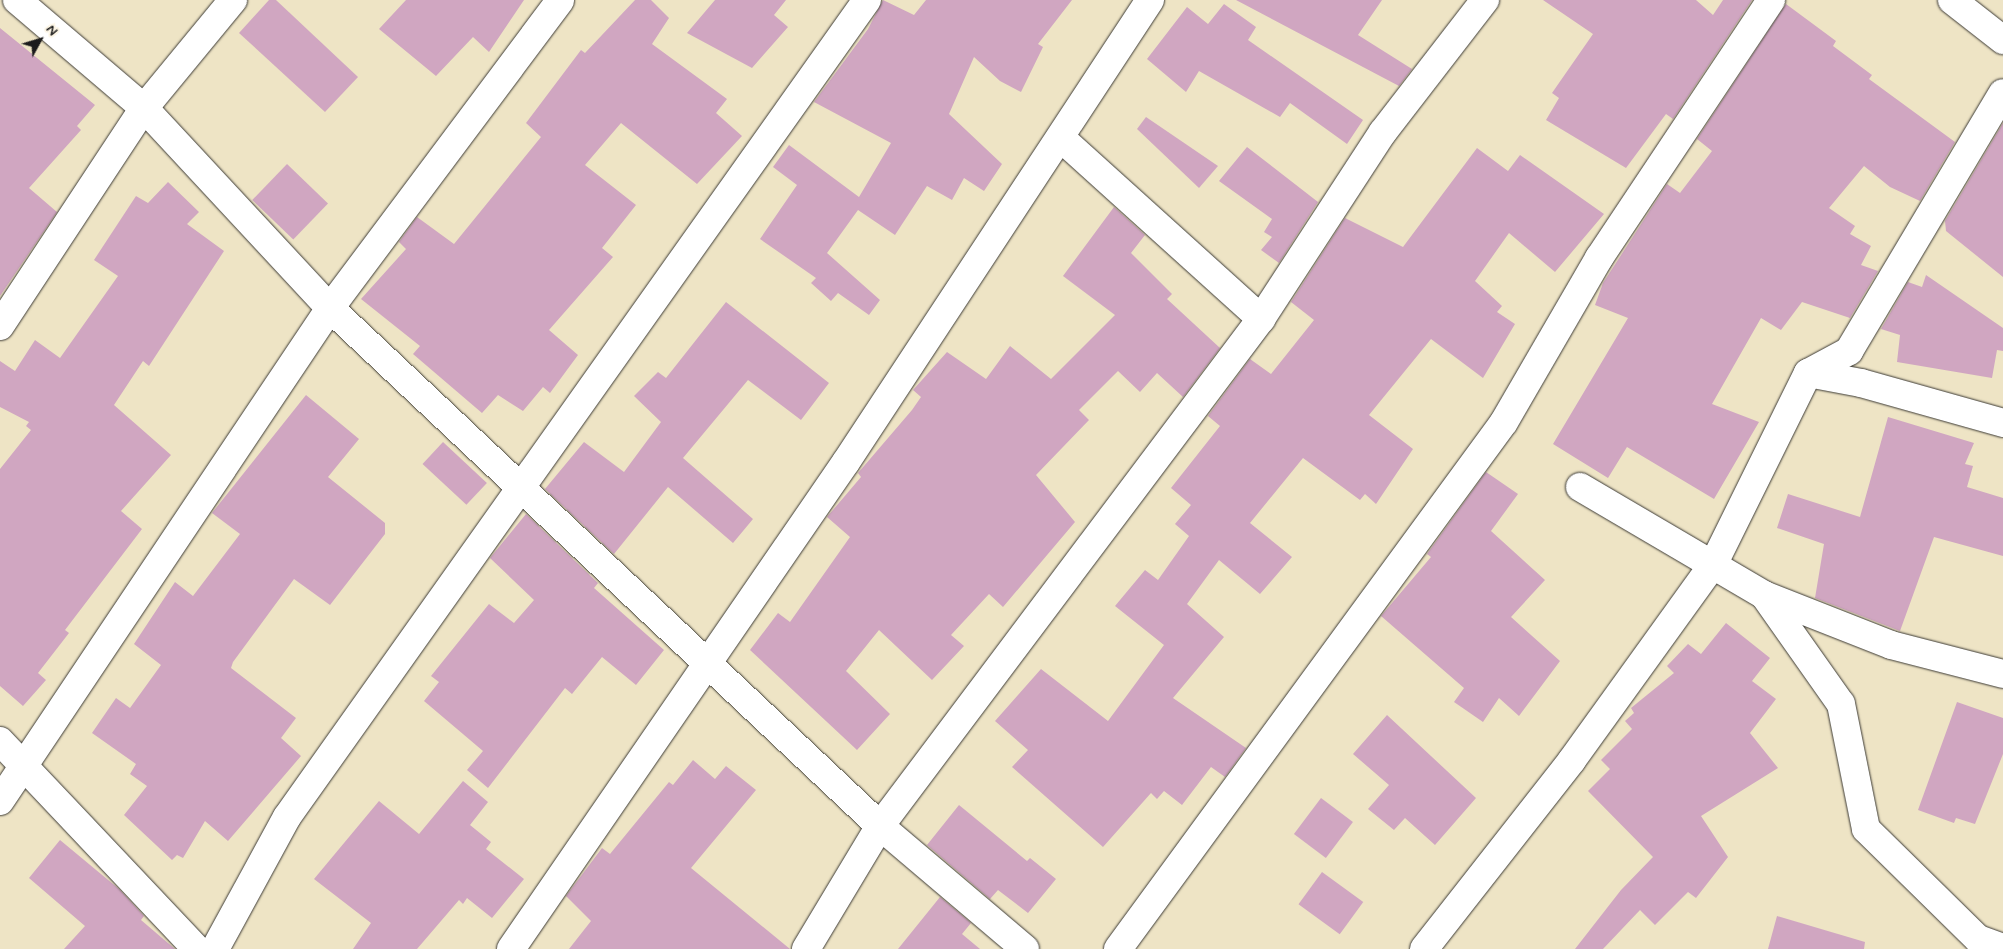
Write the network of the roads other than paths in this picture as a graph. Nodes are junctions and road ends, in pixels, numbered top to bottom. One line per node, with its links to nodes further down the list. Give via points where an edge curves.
1 (17, 0): 11 (street)
2 (233, 0): 11 (street)
3 (560, 0): 13 (street)
4 (867, 0): 18 (street)
5 (1150, 0): 12 (street)
6 (1485, 0): 14 (street, via 1382,132)
7 (1771, 0): 34 (street, via 1599,258 1504,422)
8 (1952, 0): 9 (street)
9 (2003, 40)
10 (2003, 93): 16 (street, via 1849,351)
11 (144, 108): 13 (street); 15 (street)
12 (1061, 138): 14 (street); 22 (street, via 846,462)
13 (330, 308): 18 (street); 25 (street)
14 (1261, 319): 27 (street)
15 (0, 326)
16 (1808, 373): 17 (street, via 1861,383); 20 (street)
17 (2003, 424)
18 (522, 487): 22 (street); 30 (street, via 288,817)
19 (1580, 487): 20 (street)
20 (1714, 563): 21 (street); 35 (street, via 1572,760)
21 (1764, 595): 23 (street, via 1891,645); 28 (street, via 1841,704 1866,829 1978,939)
22 (707, 658): 27 (street); 31 (street)
23 (2003, 674)
24 (0, 741): 25 (street)
25 (23, 766): 26 (street); 29 (street)
26 (0, 801)
27 (880, 826): 32 (street); 33 (street)
28 (2003, 948)
29 (197, 949)
30 (215, 949)
31 (510, 949)
32 (806, 949)
33 (1025, 949)
34 (1118, 949)
35 (1424, 949)

